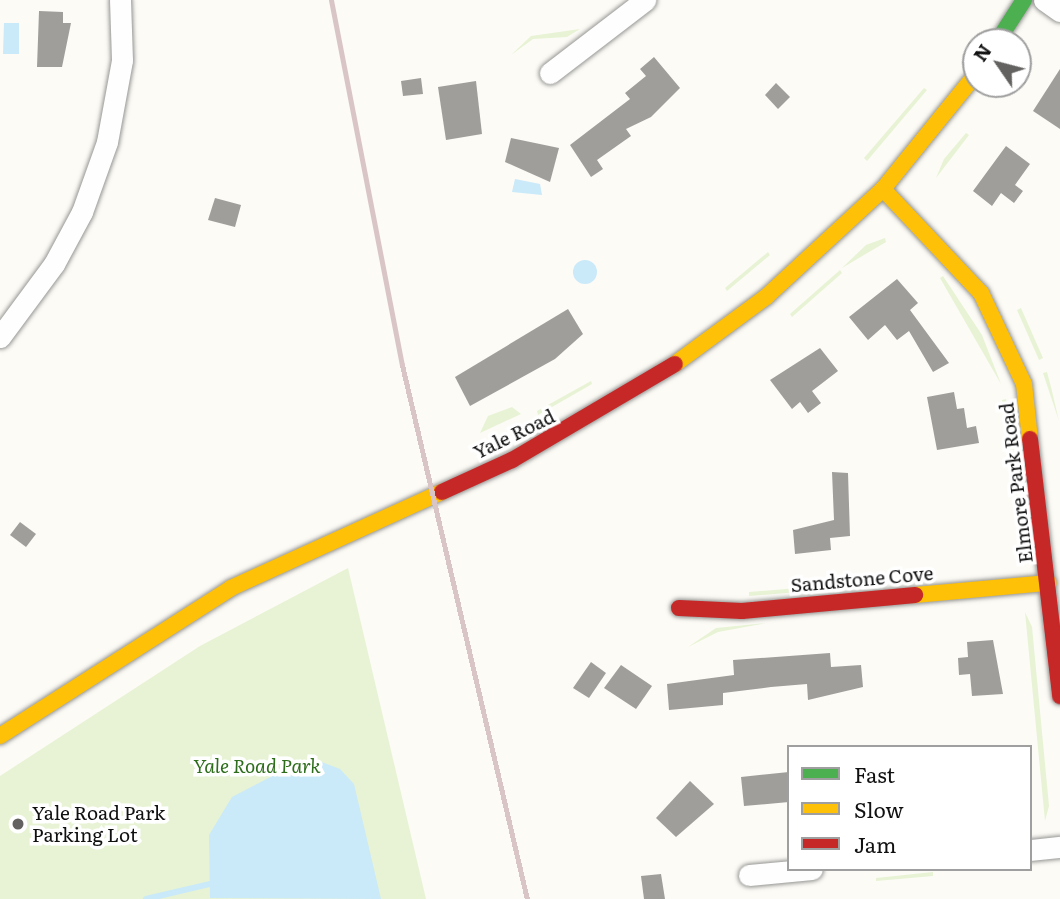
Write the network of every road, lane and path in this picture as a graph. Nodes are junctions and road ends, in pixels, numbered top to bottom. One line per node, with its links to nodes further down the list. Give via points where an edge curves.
1 (120, 0): 10 (street, via 122,60 107,142 54,264)
2 (645, 0): 7 (street)
3 (1024, 0): 6 (main road)
4 (1044, 0): 5 (street)
5 (1060, 10)
6 (1006, 28)
7 (550, 73)
8 (962, 91): 9 (main road, Yale Road)
9 (883, 189): 11 (main road, Elmore Park Road, via 981,293 1008,340 1030,408); 14 (main road, Yale Road, via 739,318 620,402 512,460 231,588 109,660)
10 (0, 337)
11 (1048, 583): 12 (main road, Sandstone Cove, via 742,611); 13 (main road, Elmore Park Road)
12 (679, 608)
13 (1060, 696)
14 (0, 736)
15 (1060, 847): 16 (street)
16 (1032, 850)
17 (791, 871): 18 (street)
18 (749, 875)

